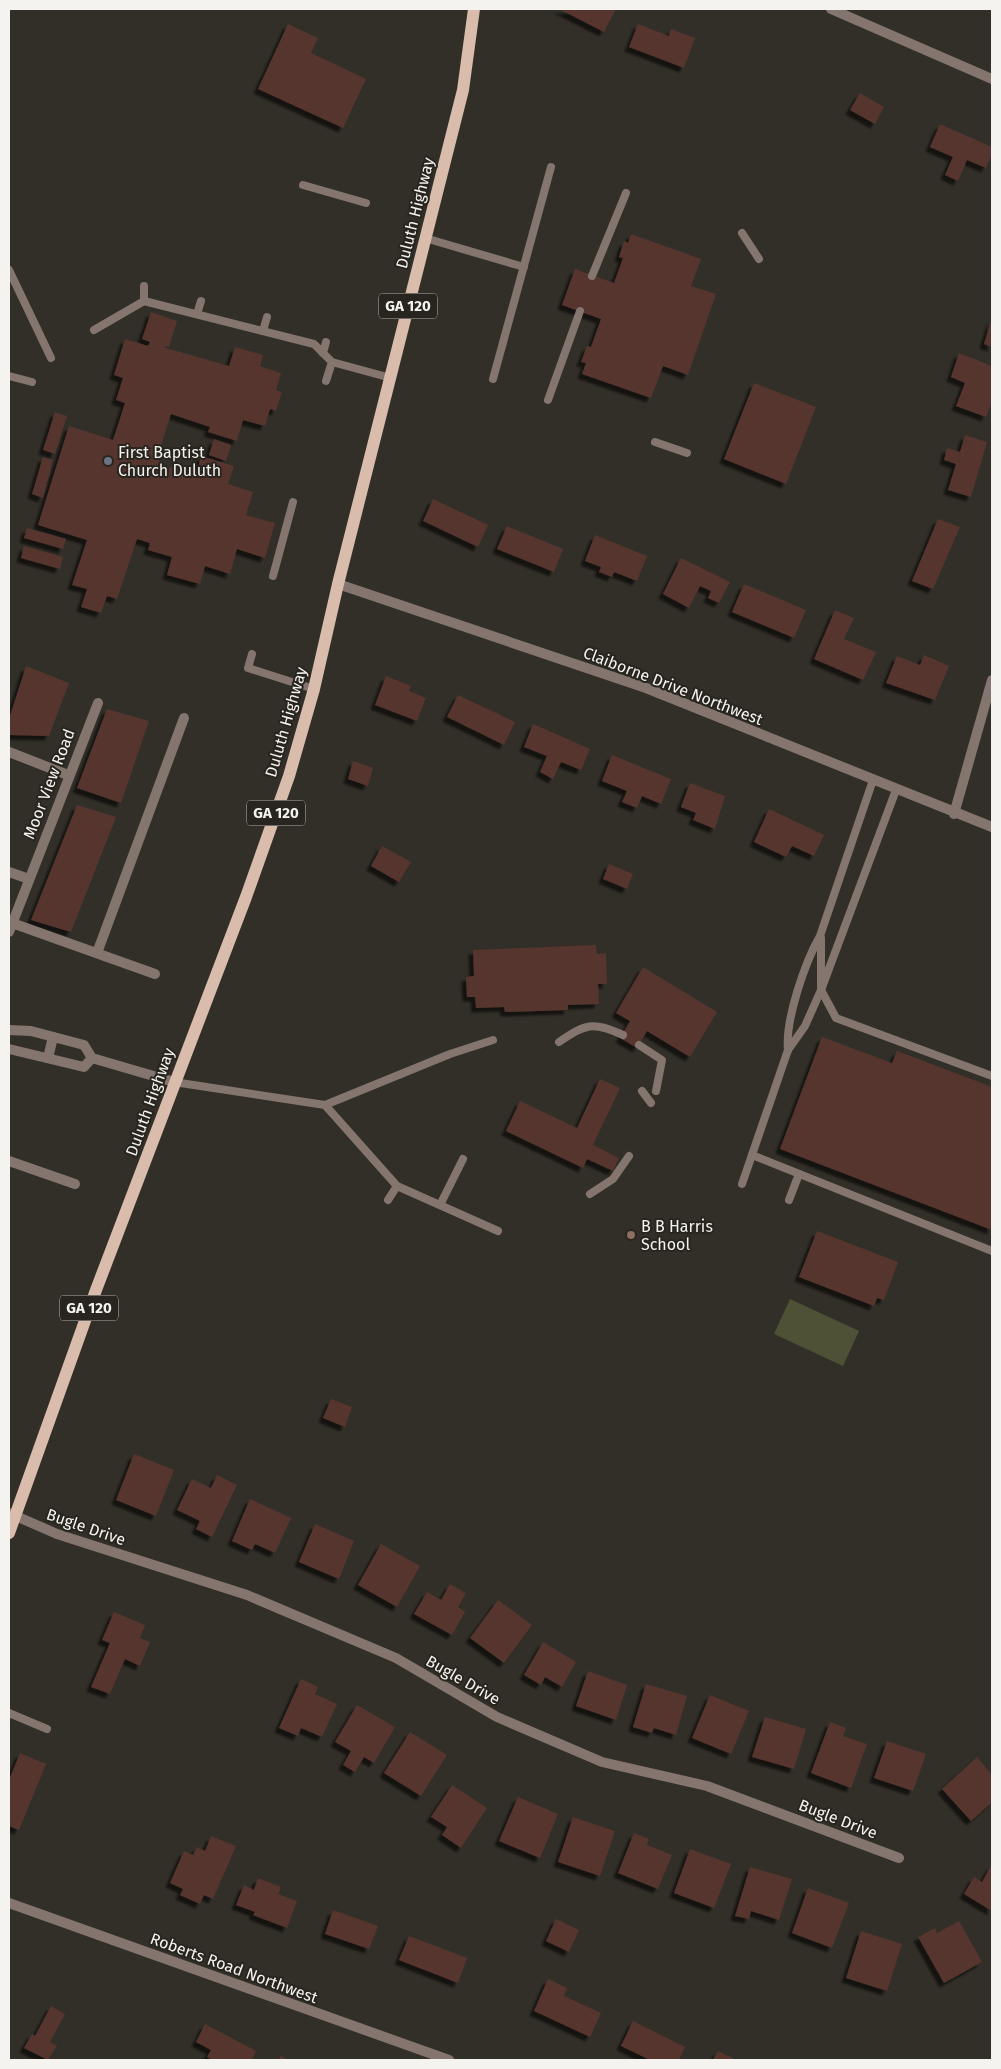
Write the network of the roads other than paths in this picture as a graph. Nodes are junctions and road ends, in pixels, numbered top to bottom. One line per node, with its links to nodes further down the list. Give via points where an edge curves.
1 (474, 9): 9 (main road, Duluth Highway / GA 120, via 463,90)
2 (831, 9): 3 (street)
3 (992, 79)
4 (551, 167): 11 (lane)
5 (303, 185): 7 (lane)
6 (626, 193): 13 (lane)
7 (366, 203)
8 (742, 233): 10 (lane)
9 (425, 238): 11 (lane); 27 (main road, Duluth Highway / GA 120)
10 (759, 259)
11 (524, 268): 28 (lane)
12 (9, 270): 24 (lane)
13 (592, 276)
14 (144, 286): 15 (lane)
15 (144, 301): 18 (lane); 20 (lane)
16 (201, 302): 18 (lane)
17 (580, 311): 31 (lane)
18 (197, 314): 21 (lane)
19 (267, 316): 21 (lane)
20 (94, 330)
21 (263, 331): 23 (lane, via 314,344)
22 (326, 342): 23 (lane)
23 (323, 353): 25 (lane)
24 (51, 358)
25 (332, 362): 27 (lane); 29 (lane)
26 (9, 376): 30 (lane)
27 (391, 378): 36 (main road, Duluth Highway / GA 120)
28 (492, 379)
29 (326, 381)
30 (32, 382)
31 (548, 400)
32 (655, 442): 33 (lane)
33 (687, 453)
34 (293, 502): 35 (lane)
35 (273, 576)
36 (338, 584): 39 (main road, Duluth Highway / GA 120); 44 (street, Claiborne Drive Northwest, via 646,688)
37 (252, 654): 39 (lane, via 248,668)
38 (992, 680): 46 (street)
39 (314, 689): 66 (main road, Duluth Highway / GA 120, via 289,776 246,897)
40 (98, 703): 43 (street, Moor View Road)
41 (184, 718): 52 (street)
42 (9, 752): 43 (street)
43 (68, 775): 49 (street, Moor View Road)
44 (873, 780): 45 (street, Claiborne Drive Northwest); 51 (lane)
45 (896, 790): 46 (street, Claiborne Drive Northwest); 54 (lane)
46 (954, 814): 47 (street, Claiborne Drive Northwest)
47 (992, 827)
48 (9, 872): 49 (street)
49 (29, 879): 50 (street, Moor View Road)
50 (10, 928): 52 (street)
51 (820, 936): 54 (lane); 62 (lane, via 808,956 786,1036)
52 (97, 953): 53 (street)
53 (155, 974)
54 (821, 990): 62 (lane, via 805,1026); 65 (lane, via 836,1018)
55 (9, 1030): 57 (street)
56 (622, 1035): 59 (lane, via 601,1025 580,1028)
57 (53, 1037): 63 (street); 64 (street, via 84,1045)
58 (493, 1040): 70 (lane)
59 (559, 1042)
60 (639, 1044): 67 (lane, via 662,1060)
61 (9, 1049): 63 (street)
62 (788, 1050): 71 (lane)
63 (48, 1058): 64 (street, via 84,1067)
64 (92, 1058): 66 (street)
65 (992, 1076)
66 (174, 1082): 70 (lane); 85 (main road, Duluth Highway / GA 120)
67 (656, 1091)
68 (642, 1092): 69 (lane)
69 (651, 1103)
70 (325, 1105): 78 (lane)
71 (752, 1155): 75 (lane); 77 (lane)
72 (629, 1156): 79 (lane, via 613,1179)
73 (463, 1160): 82 (lane)
74 (9, 1162): 76 (street)
75 (799, 1174): 81 (lane); 84 (lane)
76 (75, 1184)
77 (742, 1184)
78 (398, 1186): 80 (lane); 82 (lane)
79 (590, 1194)
80 (388, 1200)
81 (789, 1200)
82 (440, 1205): 83 (lane)
83 (498, 1230)
84 (992, 1251)
85 (12, 1515): 86 (main road, Duluth Highway / GA 120); 89 (street, Bugle Drive, via 57,1534 247,1596 368,1646 396,1658 497,1717 602,1762 707,1786)
86 (9, 1533)
87 (9, 1714): 88 (lane)
88 (47, 1729)
89 (899, 1858)
90 (9, 1904): 91 (street, Roberts Road Northwest)
91 (450, 2060)

